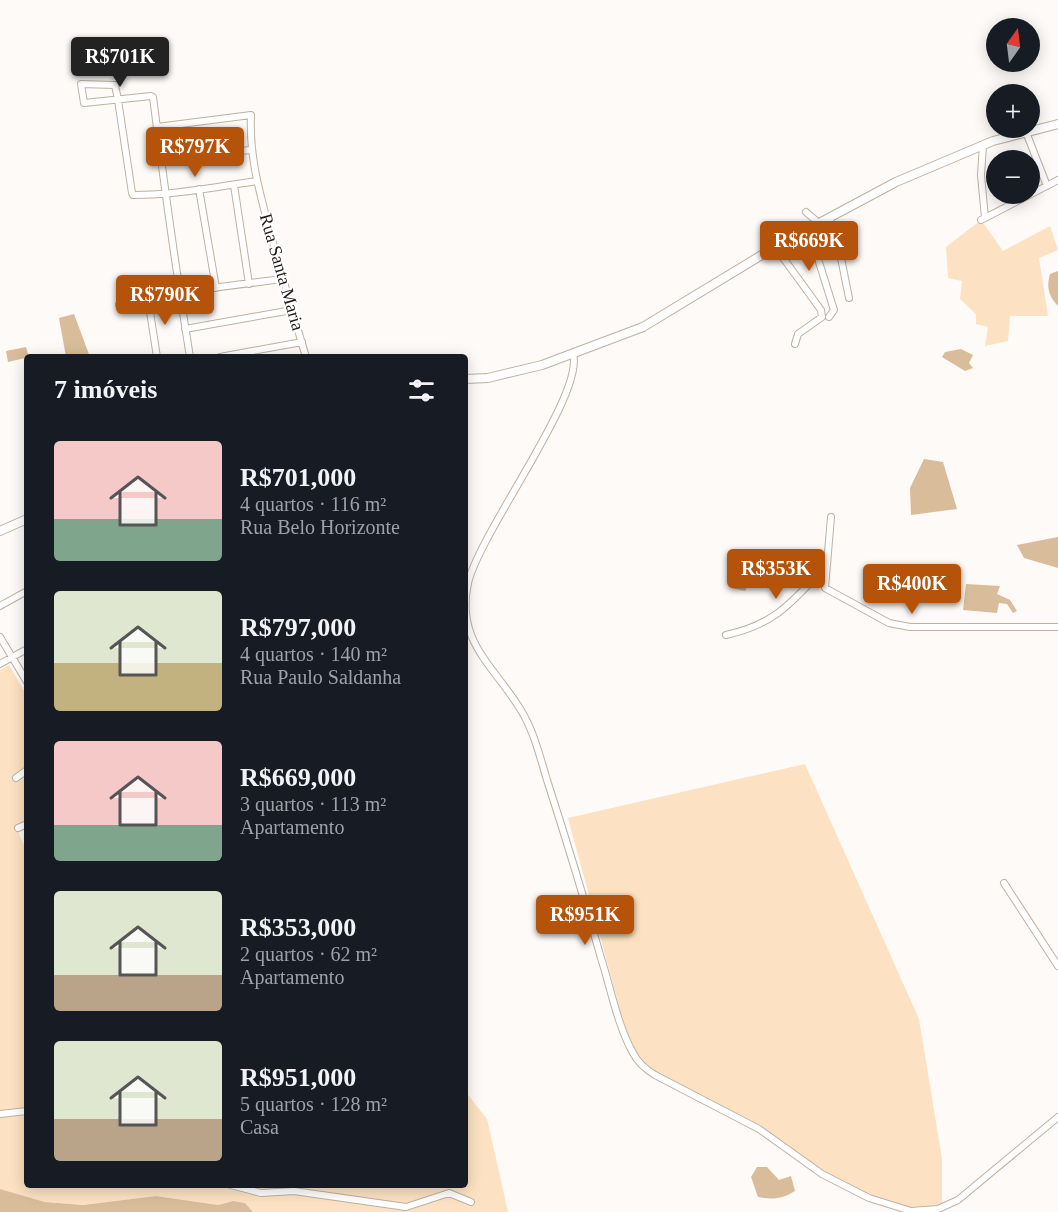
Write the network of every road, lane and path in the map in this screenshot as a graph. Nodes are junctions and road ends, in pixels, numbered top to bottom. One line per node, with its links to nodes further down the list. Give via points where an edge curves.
1 (118, 100): 1 (street, via 115,85 81,84 84,103); 3 (street, via 152,97); 15 (street, via 133,195)
2 (1058, 124): 4 (street)
3 (158, 127): 8 (street, Rua Santa Maria, via 251,116); 9 (street)
4 (1040, 128)
5 (1006, 138): 7 (street)
6 (1028, 138): 13 (street)
7 (983, 145): 13 (street, via 983,219); 17 (street, via 896,182)
8 (250, 150): 9 (street); 11 (street, Rua Santa Maria)
9 (163, 160): 15 (street)
10 (1058, 180): 13 (street)
11 (257, 181): 12 (street); 22 (street, Rua Santa Maria)
12 (234, 185): 14 (street); 23 (street)
13 (1047, 186)
14 (199, 189): 15 (street); 24 (street)
15 (167, 193): 25 (street)
16 (806, 212): 18 (street)
17 (829, 219): 18 (street); 26 (street, via 836,233)
18 (820, 224): 19 (street)
19 (808, 230): 21 (street); 30 (street, via 834,310)
20 (772, 237): 21 (street)
21 (778, 246): 33 (street, via 821,310 822,317 798,334); 38 (street, via 643,327)
22 (282, 279): 23 (street); 29 (street, Rua Santa Maria)
23 (249, 284): 24 (street)
24 (216, 288): 25 (street)
25 (181, 292): 27 (street); 31 (street)
26 (849, 298)
27 (148, 299): 28 (street); 34 (street)
28 (119, 305)
29 (292, 310): 31 (street); 32 (street, Rua Santa Maria)
30 (829, 316)
31 (185, 329): 35 (street)
32 (302, 342): 36 (street); 37 (street, Rua Santa Maria)
33 (795, 344)
34 (157, 354)
35 (189, 354)
36 (236, 354)
37 (305, 354)
38 (573, 354): 39 (street, via 499,375); 44 (street, via 575,369 563,402 479,555)
39 (468, 379)
40 (831, 517): 43 (street)
41 (24, 520): 42 (street)
42 (0, 531)
43 (826, 566): 48 (street, via 824,585 829,592 894,624); 49 (street, via 771,620)
44 (468, 583)
45 (24, 593): 46 (street)
46 (0, 606)
47 (468, 614): 63 (street, via 478,653 517,703 531,732 619,1018 645,1069 759,1129 822,1174 889,1206 910,1211 938,1209 958,1200)
48 (1058, 627)
49 (726, 635)
50 (0, 637): 52 (street)
51 (24, 651): 52 (street)
52 (12, 657): 53 (street); 54 (street)
53 (0, 664)
54 (24, 677)
55 (24, 773): 56 (street)
56 (16, 778)
57 (24, 825): 58 (street)
58 (18, 828)
59 (1004, 884): 60 (street)
60 (1058, 966)
61 (24, 1111): 62 (street)
62 (0, 1114)
63 (1058, 1117)
64 (242, 1188): 65 (street, via 261,1193 294,1191 406,1208 449,1192)
65 (471, 1202)

